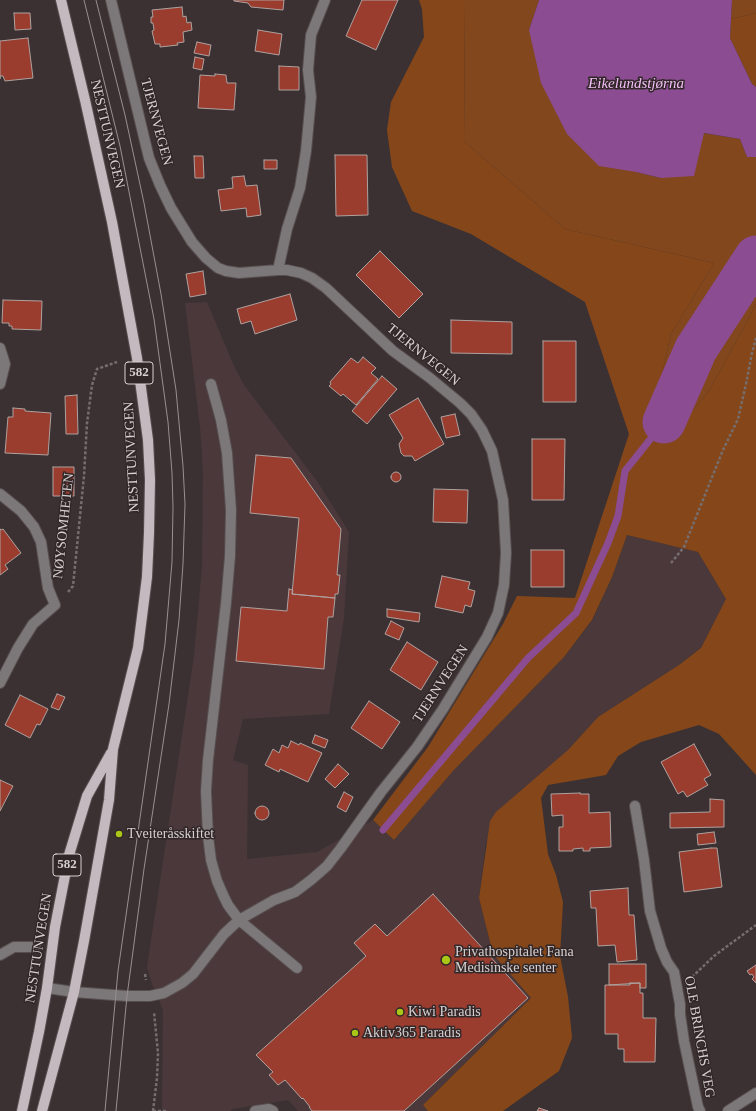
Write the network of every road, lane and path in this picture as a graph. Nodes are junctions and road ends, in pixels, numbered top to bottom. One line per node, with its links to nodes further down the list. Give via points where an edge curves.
1 (61, 0): 14 (main road, NESTTUNVEGEN / 582, via 112,222 137,358 148,440 147,577 138,648)
2 (111, 0): 4 (street, TJERNVEGEN, via 147,153 183,229 206,258 226,272)
3 (325, 0): 4 (street, via 311,36 308,70 311,97 306,151 300,188)
4 (278, 270): 16 (street, TJERNVEGEN, via 301,273 318,282 393,351 456,399 476,421 492,450 503,500 505,578 498,613 472,662 417,747 327,866 295,892 268,903)
5 (756, 338): 11 (path, via 738,419 684,547)
6 (0, 348): 8 (street, via 5,364)
7 (117, 362): 12 (path, NØYSOMHETEN, via 97,370 92,385 73,586)
8 (0, 384)
9 (211, 384): 16 (street, via 227,453 231,510 226,603 208,760 208,836 216,881)
10 (0, 494): 12 (street, via 21,511 34,527 41,542 48,588)
11 (671, 563)
12 (55, 606): 13 (street, via 33,624)
13 (0, 683)
14 (113, 749): 21 (main road, NESTTUNVEGEN / 582, via 87,796 77,824 55,927); 23 (main road, NESTTUNVEGEN / 582, via 109,800)
15 (634, 806): 22 (street, OLE BRINCHS VEG, via 650,911 661,948 674,972)
16 (239, 920): 20 (street); 24 (street, TJERNVEGEN, via 224,934 193,974 164,993)
17 (756, 925): 22 (path, via 714,956)
18 (36, 947): 19 (street, via 14,947)
19 (0, 955)
20 (296, 968)
21 (47, 988): 23 (street, TJERNVEGEN); 26 (main road, NESTTUNVEGEN / 582)
22 (678, 991): 32 (street, OLE BRINCHS VEG, via 684,1041)
23 (74, 992): 24 (street, TJERNVEGEN); 27 (main road, NESTTUNVEGEN / 582)
24 (150, 996): 28 (path, via 155,1015 158,1053)
25 (756, 1093): 33 (street, OLE BRINCHS VEG)
26 (22, 1111)
27 (42, 1111)
28 (153, 1111): 29 (path)
29 (167, 1111)
30 (255, 1111): 31 (street)
31 (273, 1111)
32 (700, 1111)
33 (728, 1111)

